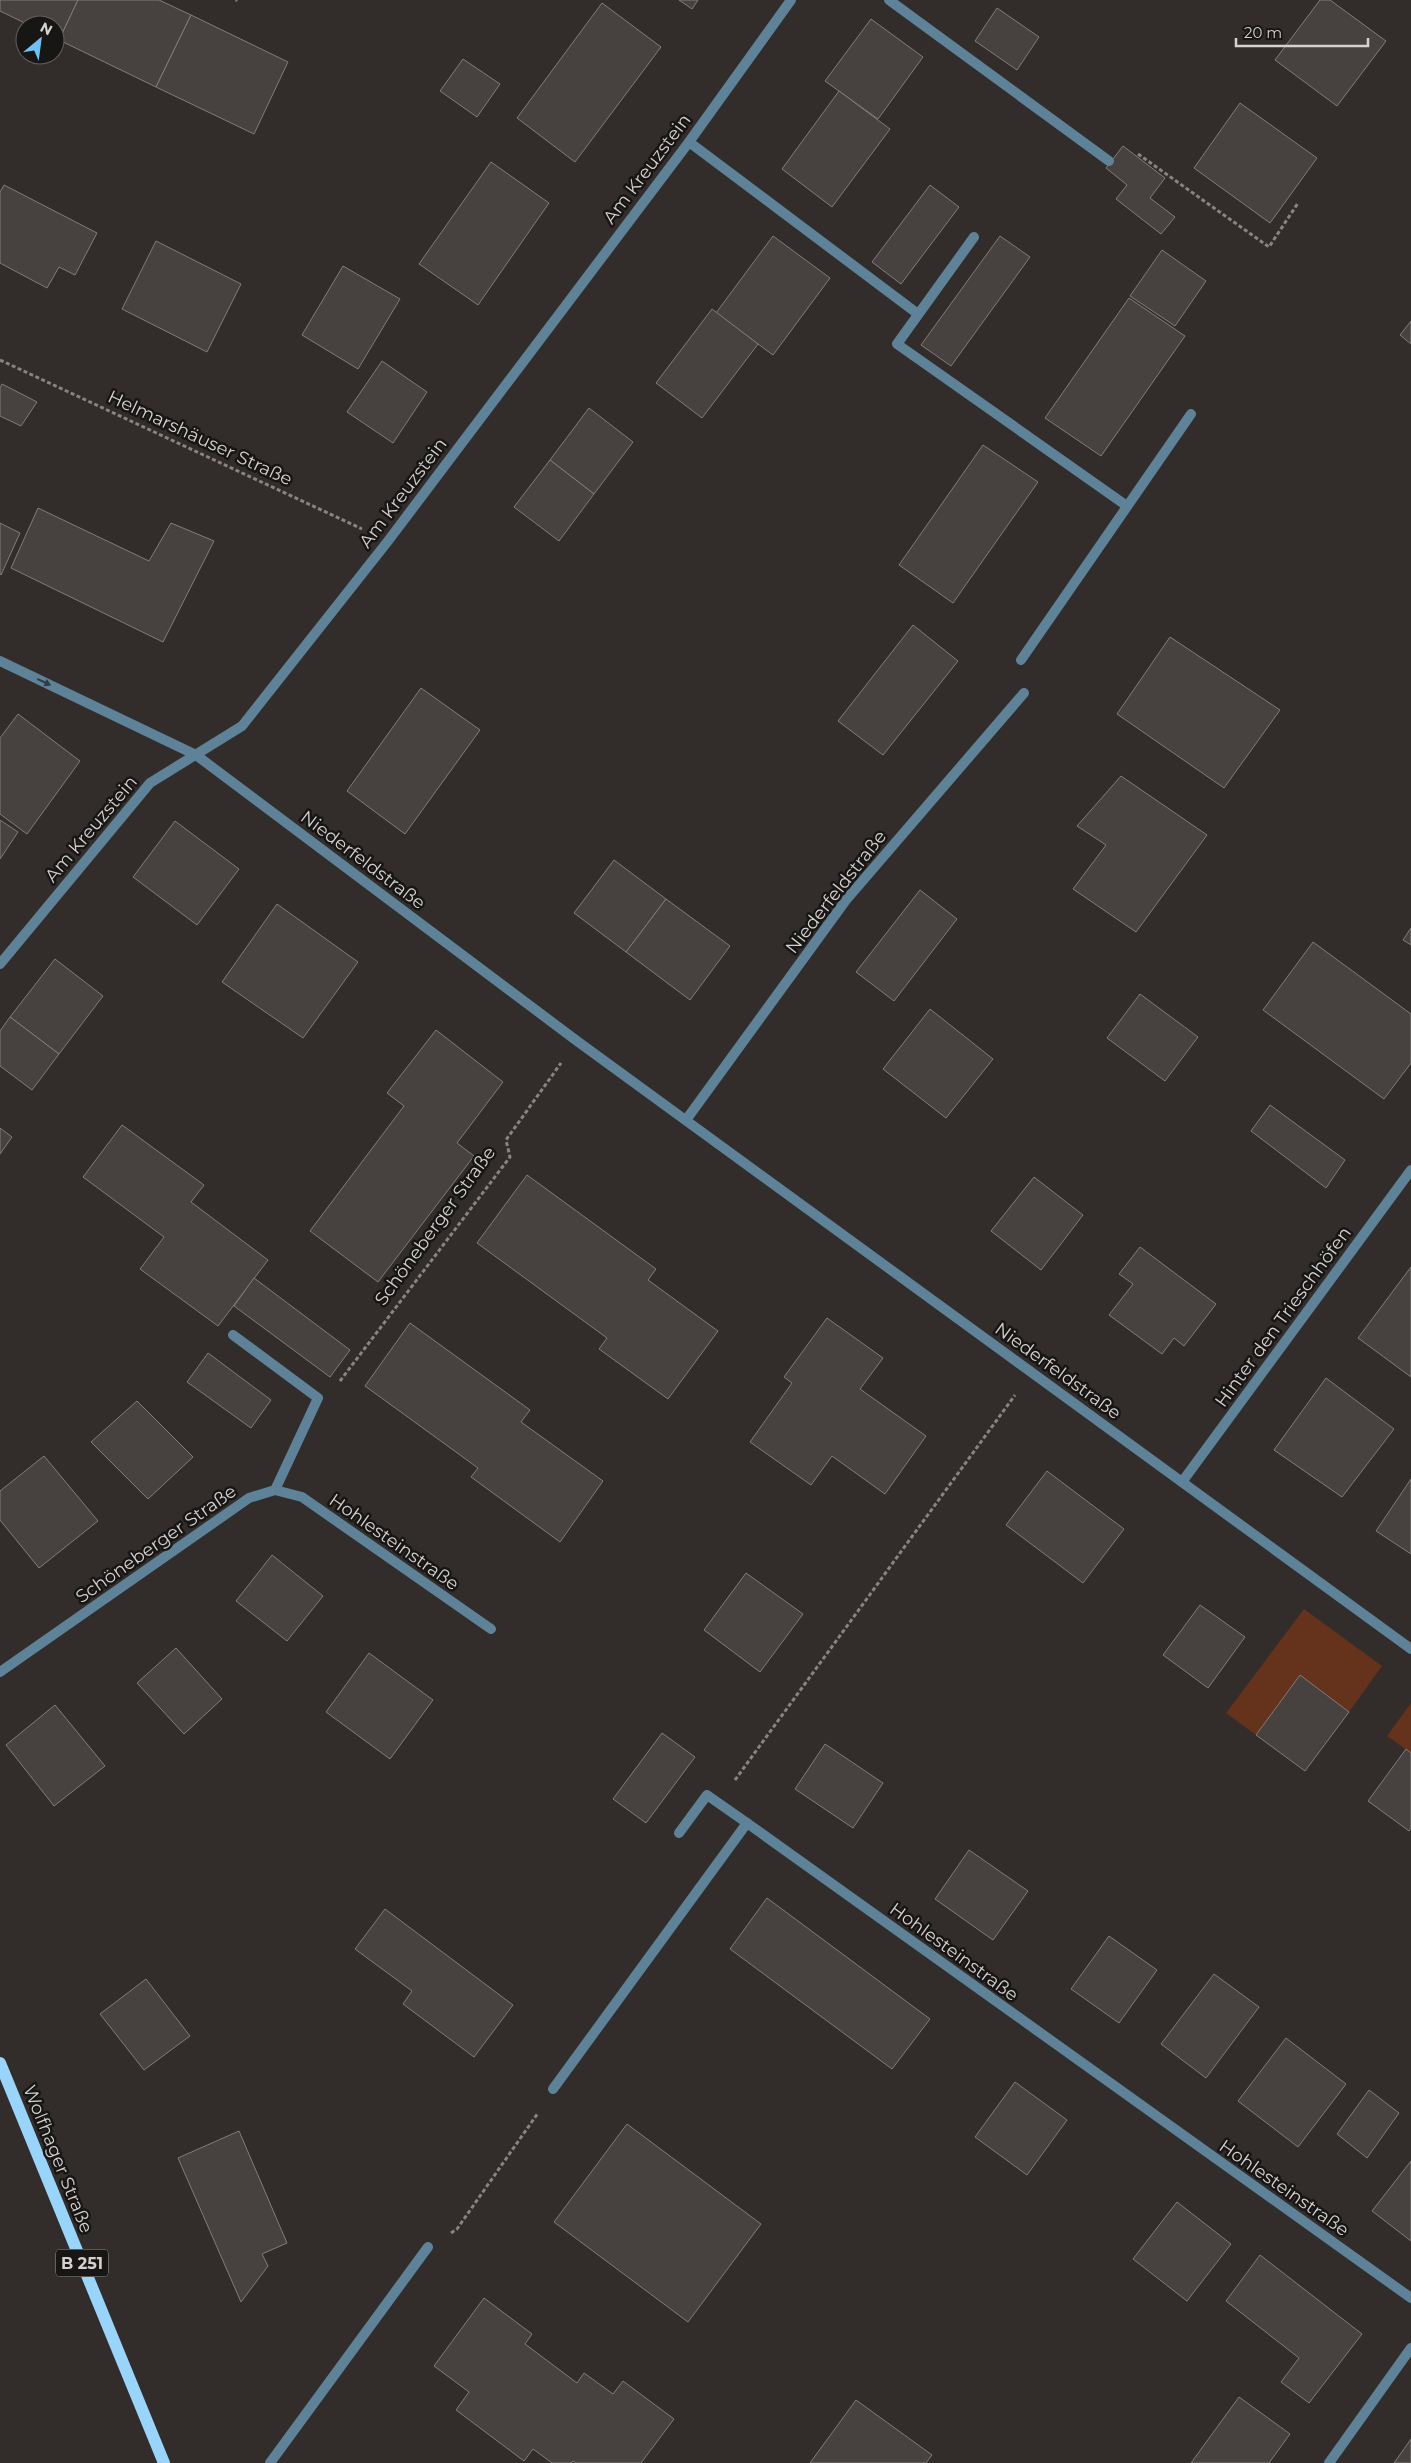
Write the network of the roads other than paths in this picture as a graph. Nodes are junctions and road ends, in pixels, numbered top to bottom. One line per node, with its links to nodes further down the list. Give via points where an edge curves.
1 (791, 0): 3 (street, Am Kreuzstein)
2 (889, 0): 4 (street)
3 (689, 142): 6 (street); 12 (street, Am Kreuzstein, via 388,541 242,726)
4 (1109, 161)
5 (974, 237): 6 (street)
6 (918, 314): 8 (street, via 897,344)
7 (1191, 414): 8 (street)
8 (1127, 506): 9 (street)
9 (1020, 660)
10 (0, 662): 12 (street, Niederfeldstraße, one-way to 12)
11 (1024, 693): 14 (street, Niederfeldstraße, via 846,900)
12 (196, 754): 13 (street, Am Kreuzstein, via 150,783); 14 (street, Niederfeldstraße)
13 (0, 964)
14 (686, 1120): 17 (street, Niederfeldstraße)
15 (1411, 1170): 17 (street, Hinter den Trieschhöfen)
16 (233, 1335): 18 (street, via 318,1398)
17 (1182, 1482): 20 (street, Niederfeldstraße)
18 (275, 1490): 19 (street, Hohlesteinstraße, via 302,1497); 21 (street, Schöneberger Straße, via 249,1498)
19 (491, 1629)
20 (1411, 1649)
21 (0, 1672)
22 (747, 1823): 23 (street, Hohlesteinstraße, via 706,1795); 25 (street); 27 (street, Hohlesteinstraße)
23 (679, 1832)
24 (0, 2062): 29 (main road, Wolfhager Straße / B 251)
25 (553, 2090)
26 (428, 2247): 30 (street)
27 (1411, 2298)
28 (1411, 2348): 31 (street)
29 (164, 2463)
30 (270, 2463)
31 (1329, 2463)

